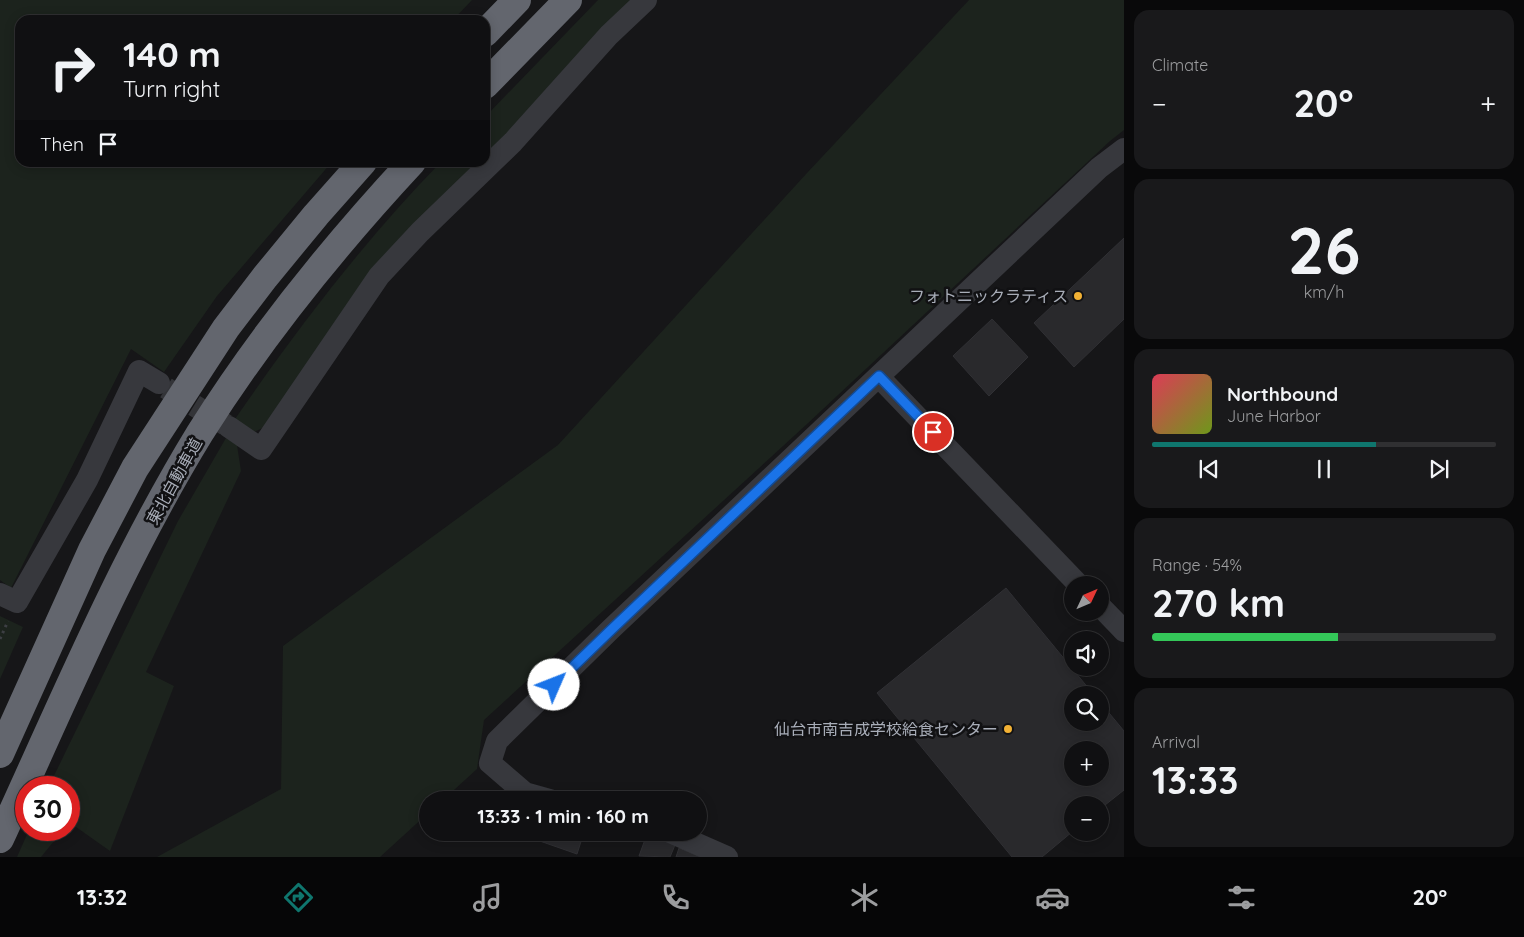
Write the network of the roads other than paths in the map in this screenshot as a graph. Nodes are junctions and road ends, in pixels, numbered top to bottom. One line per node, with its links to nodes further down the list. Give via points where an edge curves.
1 (518, 0): 4 (highway)
2 (568, 0): 5 (highway)
3 (646, 0): 7 (street, via 609,35)
4 (490, 28)
5 (490, 80)
6 (1124, 149): 11 (street, via 1099,168)
7 (490, 164)
8 (359, 167): 18 (highway, via 265,276 226,328 135,468 92,550)
9 (408, 167): 20 (highway, 東北自動車道, via 293,300 247,361 200,434 130,558)
10 (487, 167): 13 (street, via 379,276 262,449)
11 (879, 376): 14 (street); 19 (street, via 497,741 490,763)
12 (159, 383): 15 (street, via 139,371 87,480 17,602)
13 (230, 427)
14 (1070, 576)
15 (0, 594)
16 (1109, 616): 17 (street)
17 (1124, 632)
18 (0, 754)
19 (523, 791)
20 (0, 839)
21 (691, 841): 22 (street)
22 (727, 857)

